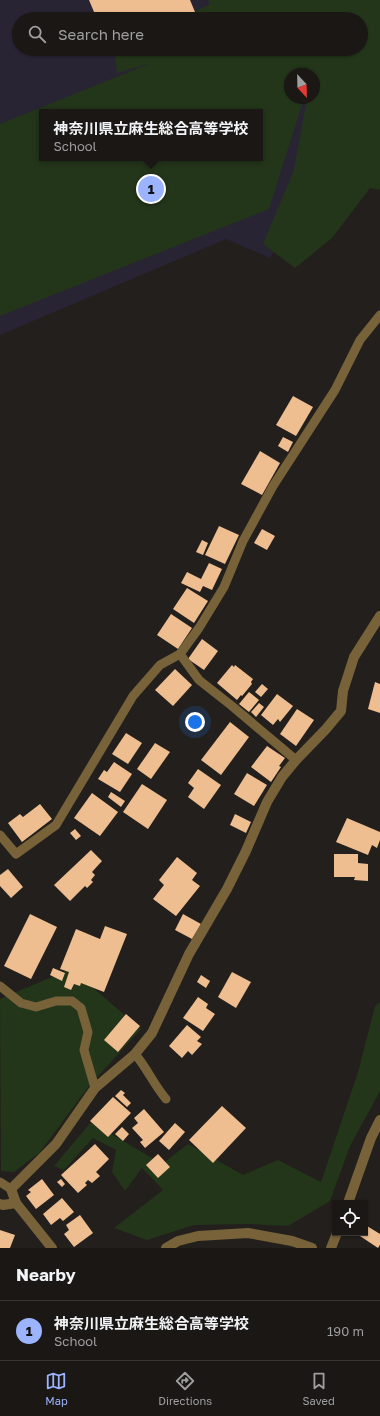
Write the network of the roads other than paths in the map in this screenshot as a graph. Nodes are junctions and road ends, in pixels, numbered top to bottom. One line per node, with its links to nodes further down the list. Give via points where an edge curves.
1 (380, 315): 3 (lane, via 360,340 335,390 273,486 247,534 224,587)
2 (380, 616): 4 (street, via 354,657 343,691 341,711)
3 (180, 654): 4 (lane, via 199,680); 5 (lane, via 160,665 133,696 56,825 16,854)
4 (296, 760): 7 (street, via 267,802 227,889 189,954 152,1032)
5 (1, 839)
6 (0, 986): 8 (lane, via 21,1003 36,1007 56,1001 72,1001 81,1008 88,1032 84,1050)
7 (135, 1054): 8 (street); 9 (lane)
8 (95, 1088): 12 (street, via 56,1144)
9 (166, 1099)
10 (380, 1120): 13 (street)
11 (0, 1182): 12 (lane)
12 (11, 1189): 14 (street)
13 (349, 1200)
14 (16, 1203): 15 (street); 17 (street)
15 (0, 1204)
16 (335, 1236): 20 (street)
17 (52, 1248)
18 (166, 1248): 19 (street, via 178,1241 198,1236 248,1233 292,1240)
19 (312, 1248)
20 (331, 1248)

